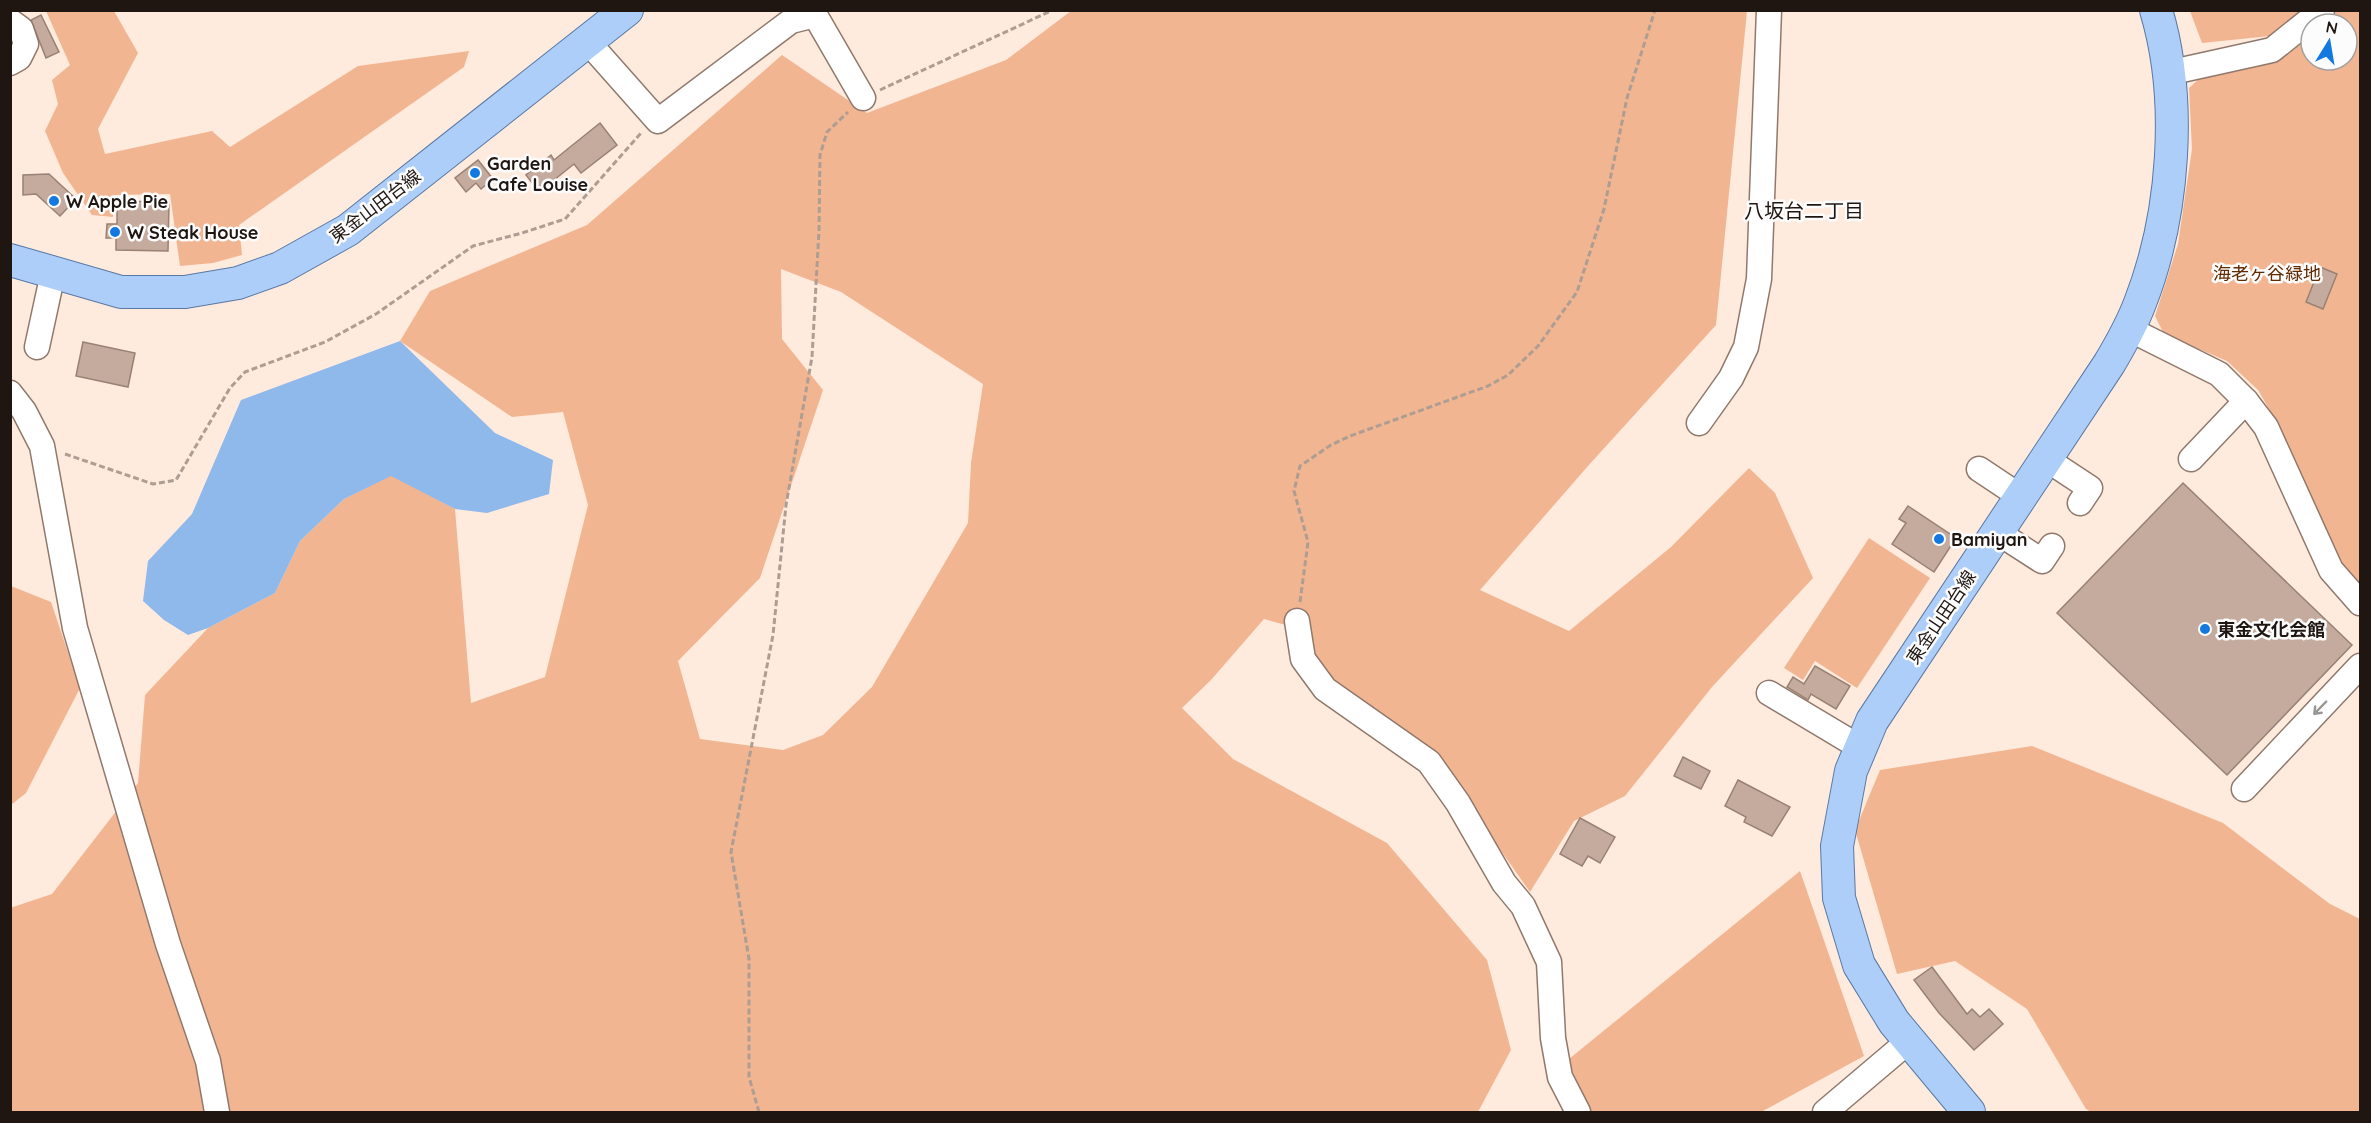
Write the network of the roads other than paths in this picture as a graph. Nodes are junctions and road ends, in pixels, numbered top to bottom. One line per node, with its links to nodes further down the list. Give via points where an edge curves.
1 (627, 10): 6 (main road, 東金山田台線)
2 (1769, 10): 16 (street, via 1760,279 1746,347 1731,378)
3 (2156, 10): 8 (main road, 東金山田台線)
4 (2322, 10): 8 (street, via 2272,50)
5 (10, 21): 7 (street, via 21,29 26,44)
6 (588, 42): 9 (street, via 658,121 790,21 815,15); 11 (main road, 東金山田台線, via 348,230 280,268 238,284 185,292 121,292)
7 (11, 66)
8 (2168, 74): 12 (main road, 東金山田台線, via 2173,137 2165,213 2149,275)
9 (862, 98)
10 (10, 260): 11 (main road, 東金山田台線)
11 (53, 273): 13 (street)
12 (2129, 329): 15 (street, via 2219,374); 17 (main road, 東金山田台線)
13 (37, 347)
14 (10, 393): 31 (street, via 42,446 75,628 168,944 208,1061)
15 (2246, 401): 18 (street); 24 (street, via 2266,427 2331,570)
16 (1699, 423)
17 (2046, 459): 20 (main road, 東金山田台線); 21 (street, via 2090,488)
18 (2192, 459)
19 (1979, 469): 20 (street)
20 (2021, 497): 22 (main road, 東金山田台線)
21 (2080, 503)
22 (1997, 532): 23 (street, via 2042,561); 28 (main road, 東金山田台線, via 1872,721)
23 (2052, 546)
24 (2361, 603)
25 (1297, 621): 32 (street, via 1303,659 1324,689 1429,762 1458,803 1504,884 1524,906 1549,962 1553,1038 1560,1077)
26 (2361, 666): 29 (street, one-way to 29)
27 (1769, 693): 28 (street)
28 (1861, 748): 30 (main road, 東金山田台線, via 1851,771 1837,846 1839,898 1859,965)
29 (2244, 789)
30 (1910, 1041): 33 (street); 34 (main road, 東金山田台線)
31 (217, 1113)
32 (1578, 1113)
33 (1825, 1113)
34 (1969, 1113)

